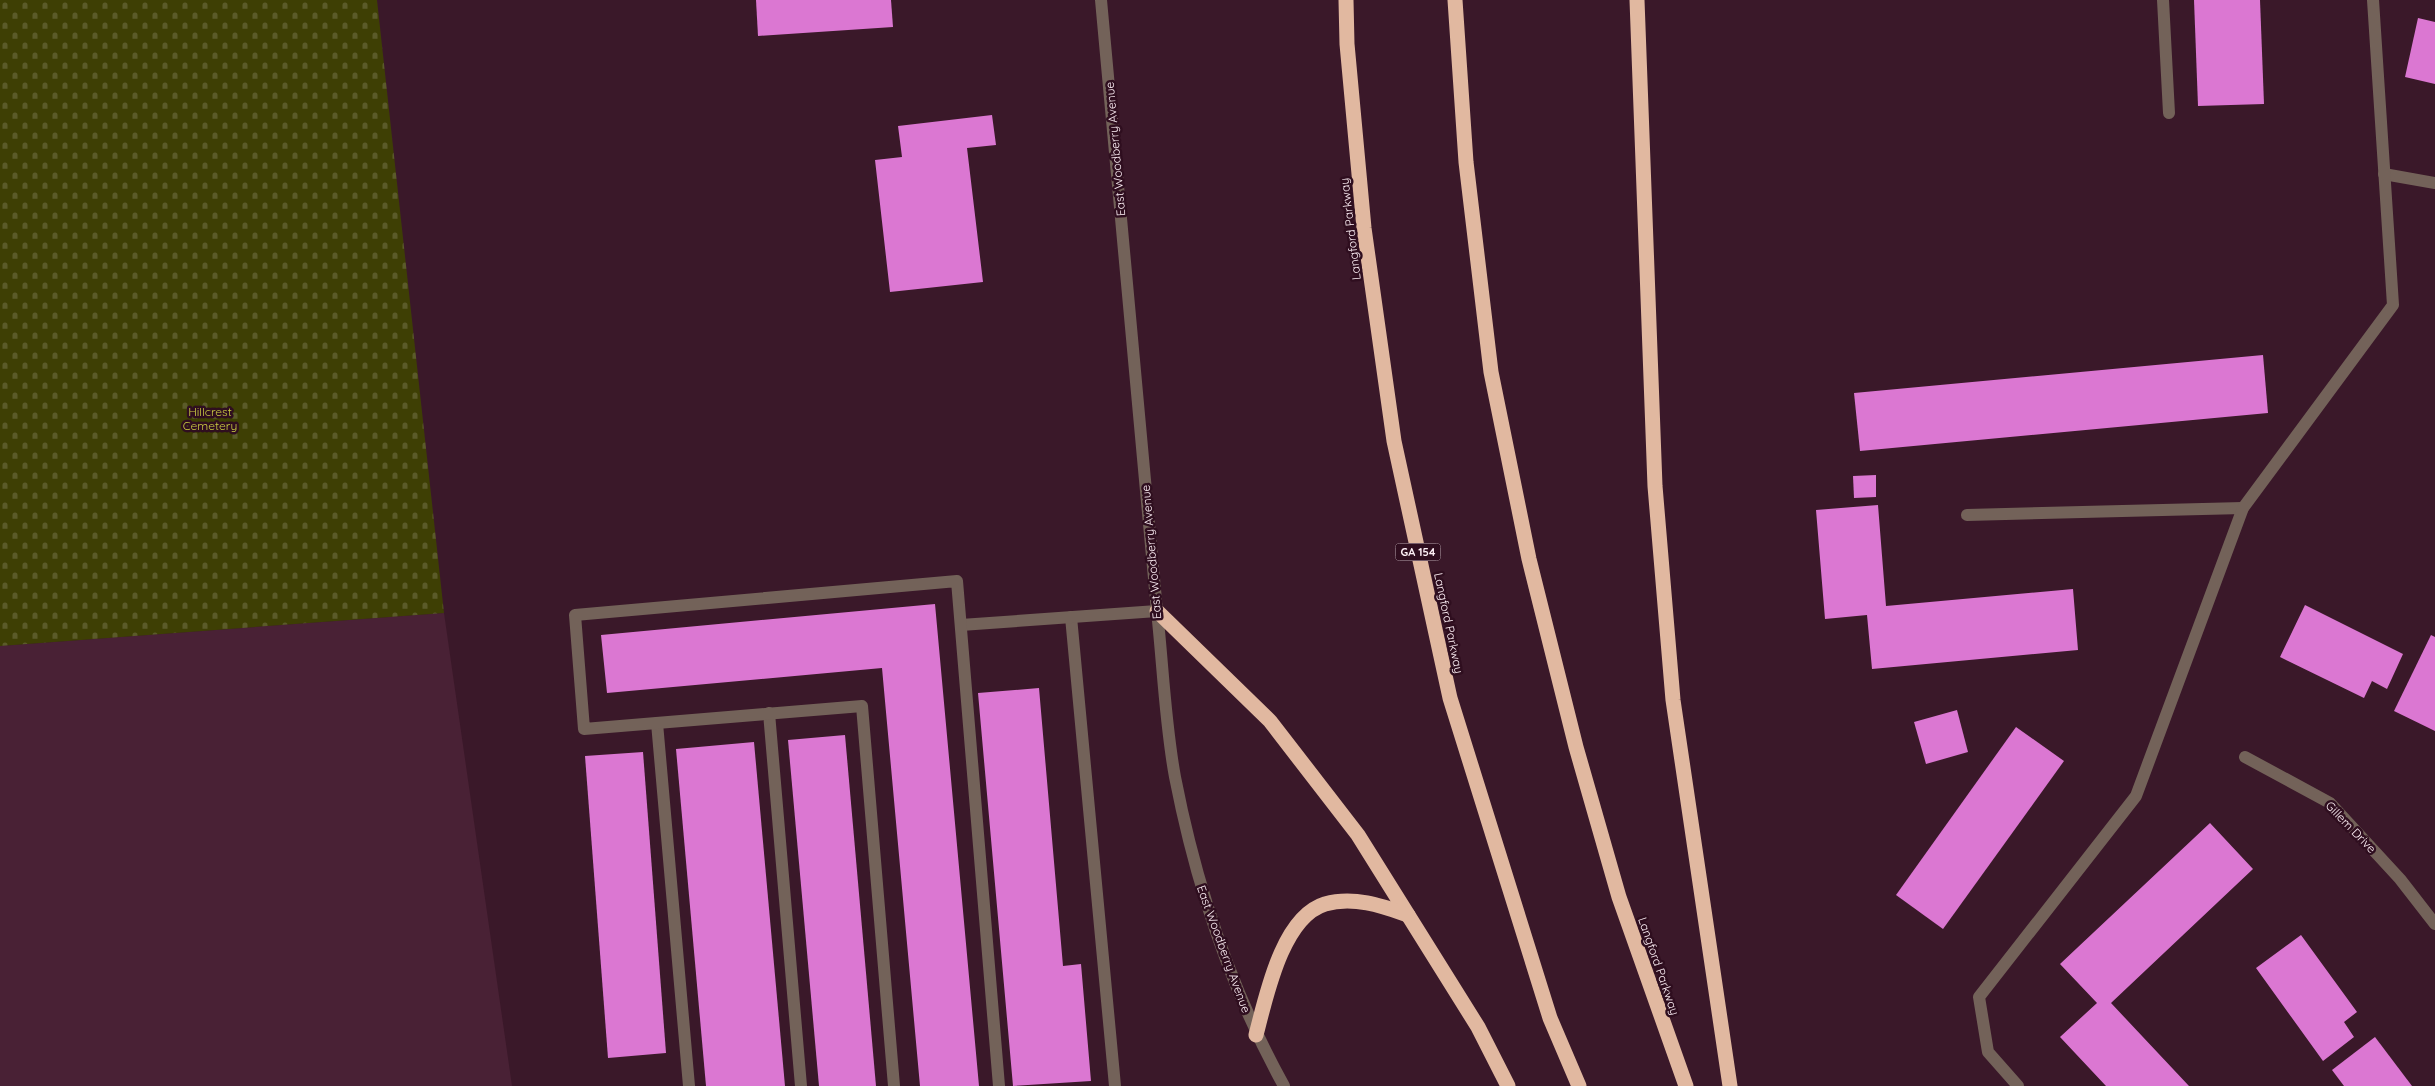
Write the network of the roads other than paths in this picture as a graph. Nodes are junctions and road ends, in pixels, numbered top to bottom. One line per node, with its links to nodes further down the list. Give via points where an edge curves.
1 (1101, 0): 12 (street, East Woodberry Avenue)
2 (1346, 0): 28 (highway, Langford Parkway / GA 154, via 1364,228 1394,441 1450,698 1550,1018)
3 (1455, 0): 29 (highway, Langford Parkway, via 1466,162 1492,372 1529,559 1576,748 1619,897)
4 (1637, 0): 30 (highway, via 1656,486 1672,700)
5 (2163, 0): 7 (street)
6 (2373, 0): 8 (street)
7 (2169, 113)
8 (2384, 174): 9 (street); 10 (street, via 2393,305)
9 (2435, 183)
10 (2244, 508): 11 (street); 31 (street, via 2136,796 1979,998 1988,1052)
11 (1967, 515)
12 (1157, 612): 13 (street); 18 (highway, via 1270,722 1358,835); 20 (street, East Woodberry Avenue, via 1175,776 1199,880)
13 (1071, 617): 14 (street); 25 (street)
14 (961, 625): 16 (street, via 957,581 575,615 584,729); 24 (street)
15 (769, 713): 16 (street); 22 (street); 23 (street, via 862,706)
16 (657, 723): 21 (street)
17 (2245, 757): 19 (street, Gillem Drive, via 2330,803 2400,879)
18 (1408, 915): 20 (highway, via 1355,901 1324,904 1300,920 1281,953); 27 (highway, via 1478,1027)
19 (2435, 924)
20 (1256, 1035): 26 (street, East Woodberry Avenue)
21 (689, 1086)
22 (801, 1086)
23 (894, 1086)
24 (999, 1086)
25 (1115, 1086)
26 (1284, 1086)
27 (1508, 1086)
28 (1579, 1086)
29 (1686, 1086)
30 (1730, 1086)
31 (2018, 1086)

